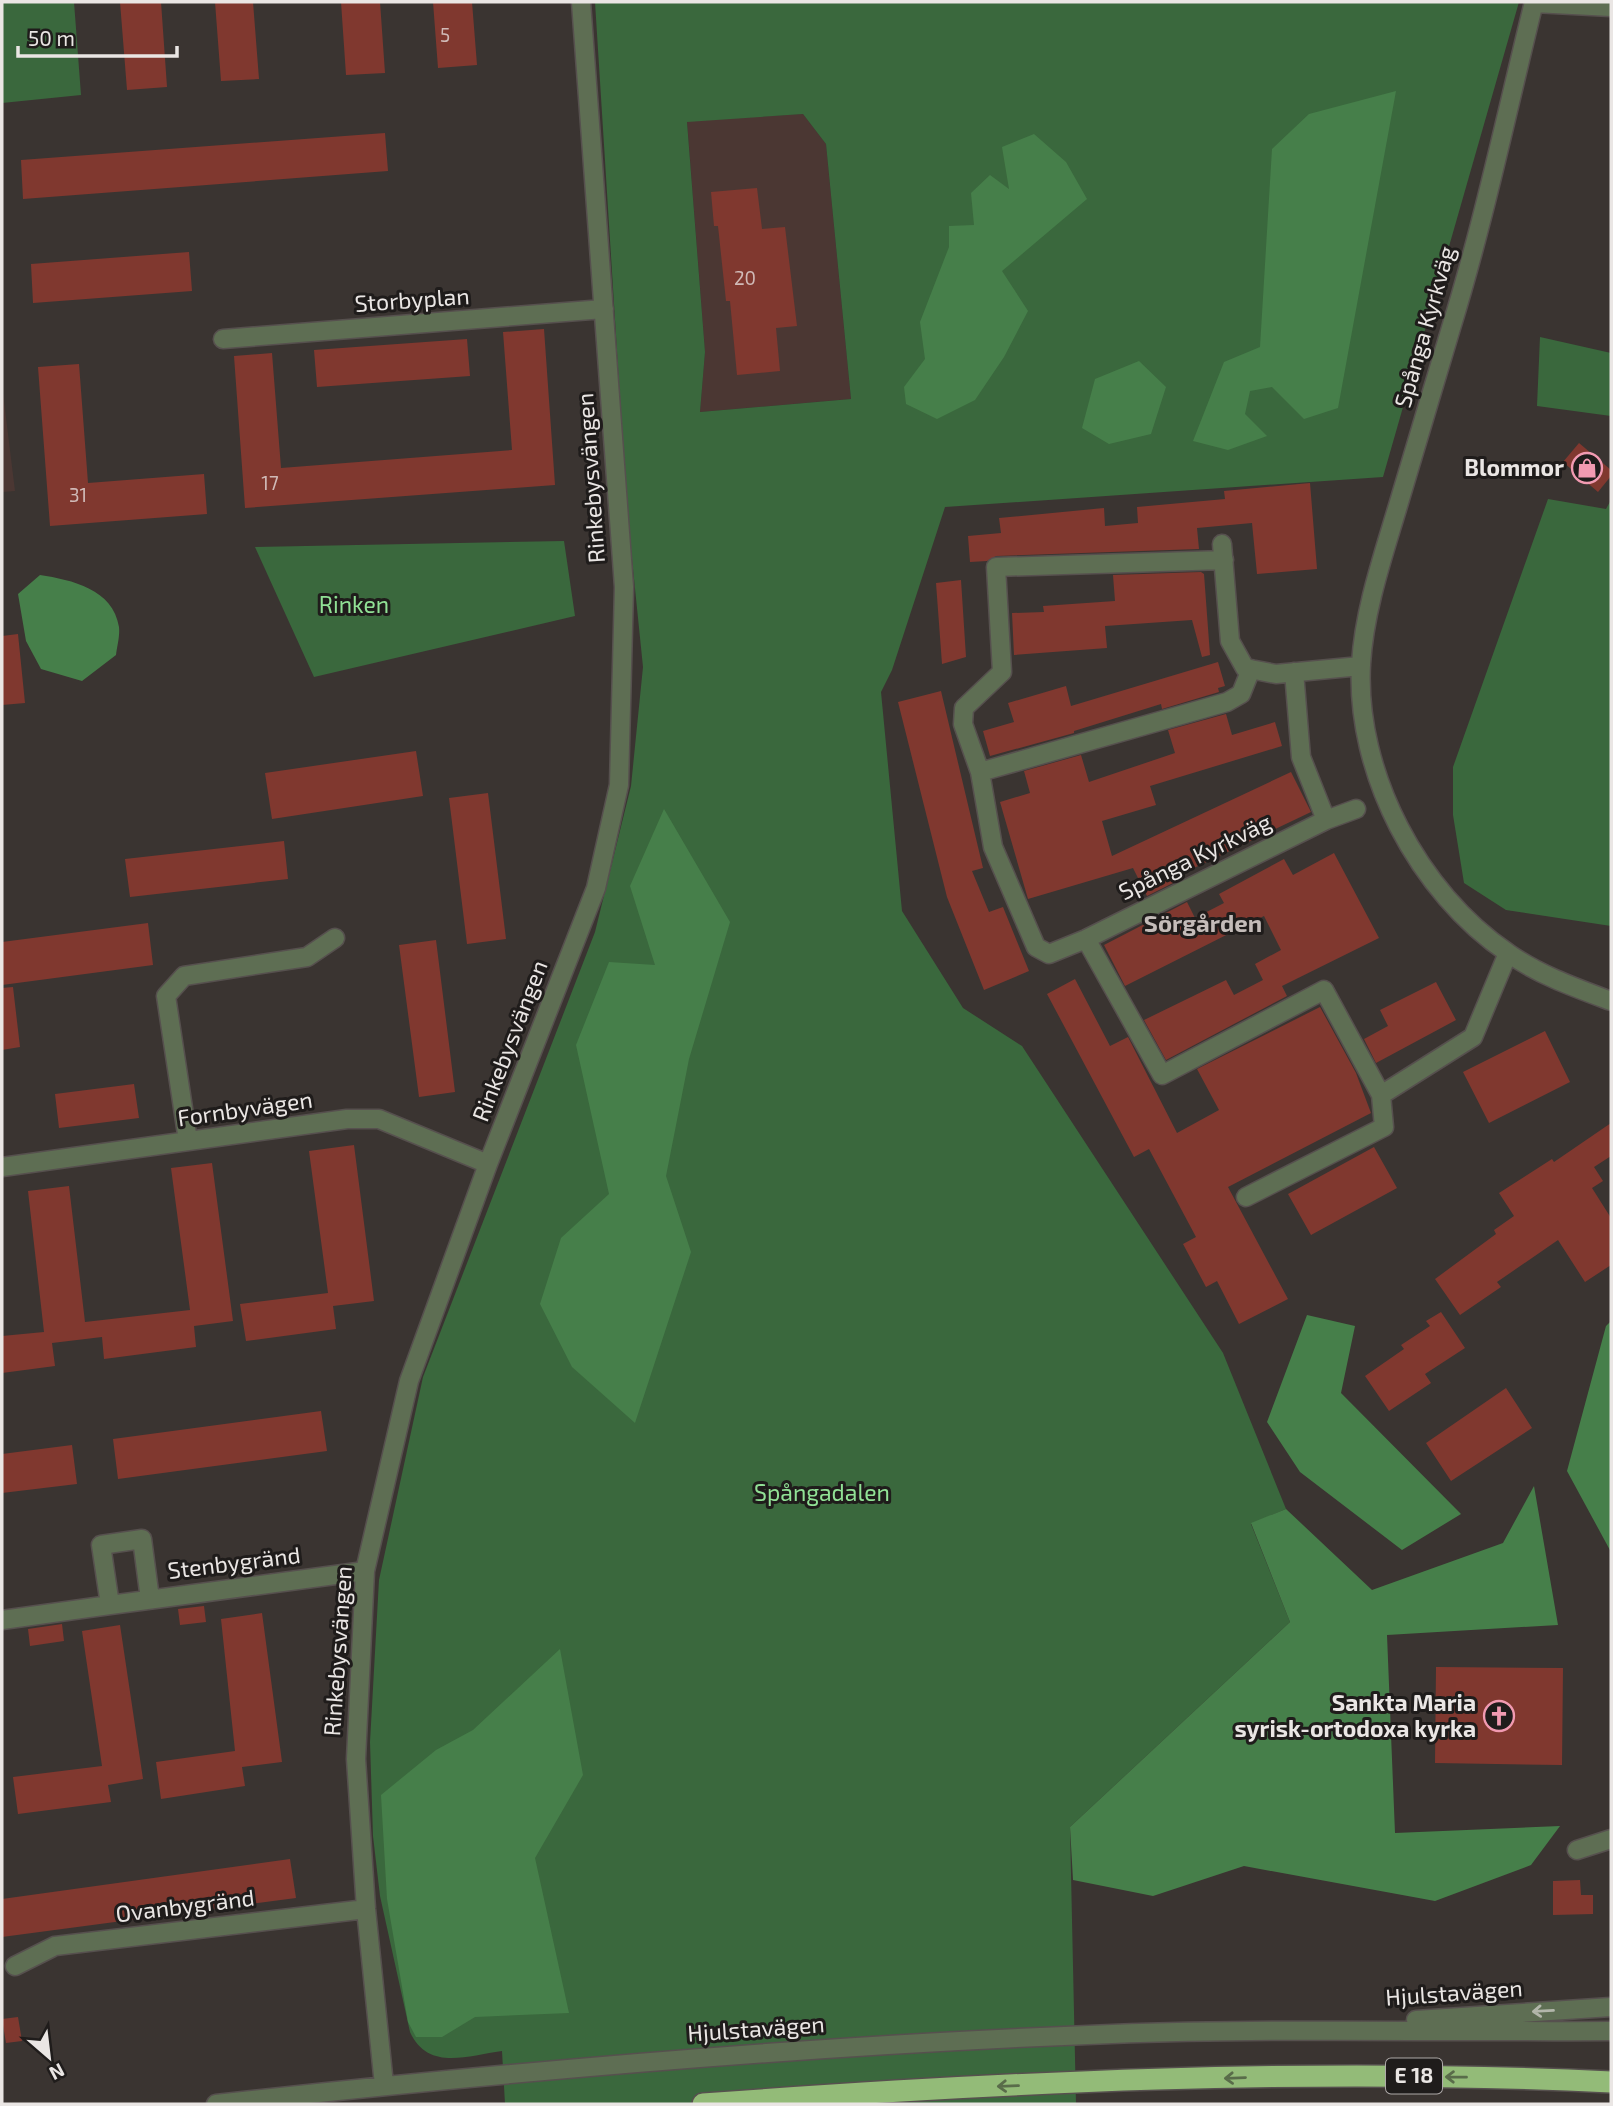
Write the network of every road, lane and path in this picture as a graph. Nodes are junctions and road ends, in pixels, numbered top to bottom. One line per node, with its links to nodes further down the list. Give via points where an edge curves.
1 (581, 2): 4 (street, Rinkebysvängen)
2 (1534, 2): 3 (street); 6 (street, Spånga Kyrkväg, via 1464,286 1381,562)
3 (1611, 7)
4 (604, 309): 5 (street, Storbyplan); 18 (street, Rinkebysvängen, via 624,587 619,785 596,888)
5 (223, 339)
6 (1361, 666): 8 (street); 14 (street, Spånga Kyrkväg, via 1366,728 1379,781 1401,827 1431,879 1470,922)
7 (1251, 669): 8 (street); 9 (street, via 1241,694 1227,702); 9 (street, Spånga Kyrkväg, via 1245,668 1230,641 1223,552 996,567 1002,672 964,708 963,724)
8 (1294, 672): 11 (street, via 1301,757)
9 (980, 772): 13 (street, Spånga Kyrkväg, via 993,848 1036,947 1049,954)
10 (1356, 809): 11 (street, Spånga Kyrkväg)
11 (1326, 820): 13 (street, Spånga Kyrkväg)
12 (335, 938): 17 (street, via 307,957 184,976 166,996)
13 (1086, 939): 16 (street, via 1162,1075 1325,990)
14 (1508, 953): 15 (street, Spånga Kyrkväg, via 1565,984); 16 (street, via 1473,1037)
15 (1611, 1001)
16 (1381, 1096): 20 (street, via 1384,1127)
17 (188, 1141): 18 (street, Fornbyvägen, via 348,1119 379,1119); 19 (street, Fornbyvägen)
18 (488, 1164): 21 (street, Rinkebysvängen, via 409,1381)
19 (2, 1167)
20 (1246, 1197)
21 (365, 1571): 22 (street, Stenbygränd); 27 (street, Rinkebysvängen, via 356,1759)
22 (150, 1599): 23 (street, Stenbygränd); 23 (street, Stenbygränd, via 142,1539 101,1545)
23 (110, 1605): 24 (street)
24 (2, 1620)
25 (1611, 1839): 26 (street)
26 (1577, 1850)
27 (366, 1909): 28 (street, Ovanbygränd, via 55,1946); 33 (street, Rinkebysvängen)
28 (15, 1966)
29 (1611, 2007): 30 (street, Hjulstavägen, one-way to 30)
30 (1301, 2029): 31 (street, Hjulstavägen); 33 (street, Hjulstavägen, via 890,2044)
31 (1611, 2031)
32 (1611, 2082): 35 (highway, E 18, one-way to 35, via 1304,2075 895,2090)
33 (384, 2085): 34 (street, Hjulstavägen)
34 (216, 2104)
35 (703, 2104)

